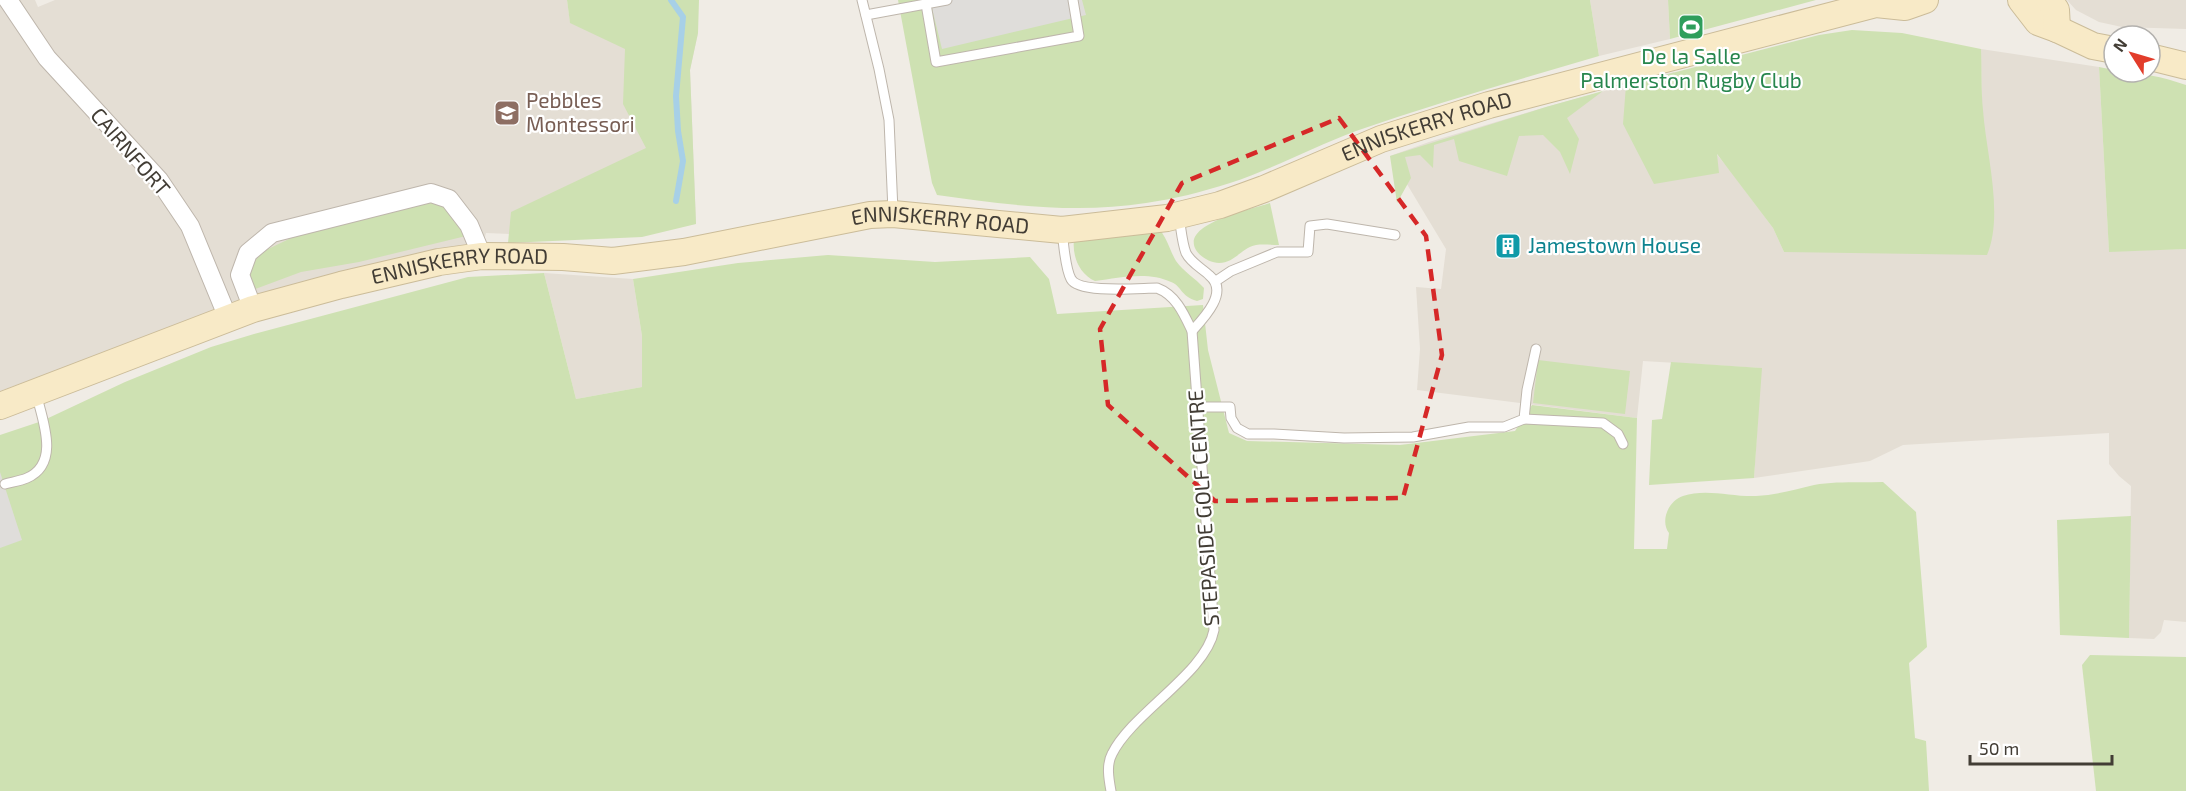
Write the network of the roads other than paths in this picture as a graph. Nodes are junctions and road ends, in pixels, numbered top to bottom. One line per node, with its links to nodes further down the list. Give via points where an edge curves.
1 (8, 0): 22 (street, CAIRNFORT, via 47,58 159,180 190,226)
2 (862, 0): 10 (lane)
3 (947, 0): 9 (lane)
4 (1073, 0): 9 (lane, via 1079,36 936,62)
5 (1925, 0): 8 (main road, ENNISKERRY ROAD, via 1905,7)
6 (2020, 0): 11 (main road, via 2038,22)
7 (2049, 0): 11 (main road, via 2056,10)
8 (1877, 1): 16 (main road, ENNISKERRY ROAD, via 1488,105 1381,139 1220,205)
9 (926, 4): 10 (lane)
10 (866, 15): 15 (lane, via 889,120)
11 (2057, 28): 12 (main road)
12 (2102, 48)
13 (2162, 60): 14 (main road)
14 (2186, 66)
15 (893, 214): 17 (main road, ENNISKERRY ROAD); 19 (main road, ENNISKERRY ROAD, via 613,261)
16 (1179, 215): 17 (main road, ENNISKERRY ROAD); 20 (lane, via 1186,254)
17 (1062, 230): 23 (lane, via 1069,274 1075,284 1086,288 1166,291 1183,311)
18 (1395, 235): 20 (lane, via 1327,224 1310,226 1308,252 1276,252)
19 (482, 256): 21 (main road, ENNISKERRY ROAD, via 439,262); 21 (street, via 469,225 449,199 431,193 272,233 248,253 240,275)
20 (1216, 281): 23 (lane, via 1215,300)
21 (253, 309): 22 (main road, ENNISKERRY ROAD)
22 (228, 318): 25 (main road, ENNISKERRY ROAD)
23 (1192, 331): 27 (lane, STEPASIDE GOLF CENTRE)
24 (1536, 350): 28 (lane)
25 (36, 393): 26 (main road, ENNISKERRY ROAD); 30 (lane, via 47,441 46,456 39,470)
26 (0, 406)
27 (1198, 407): 28 (lane, via 1230,407 1237,428 1248,434 1344,438 1413,437 1469,427 1504,427); 31 (lane, STEPASIDE GOLF CENTRE, via 1212,640 1200,658 1123,738 1111,756)
28 (1524, 419): 29 (lane, via 1603,423 1618,434)
29 (1623, 444)
30 (5, 484)
31 (1110, 791)

